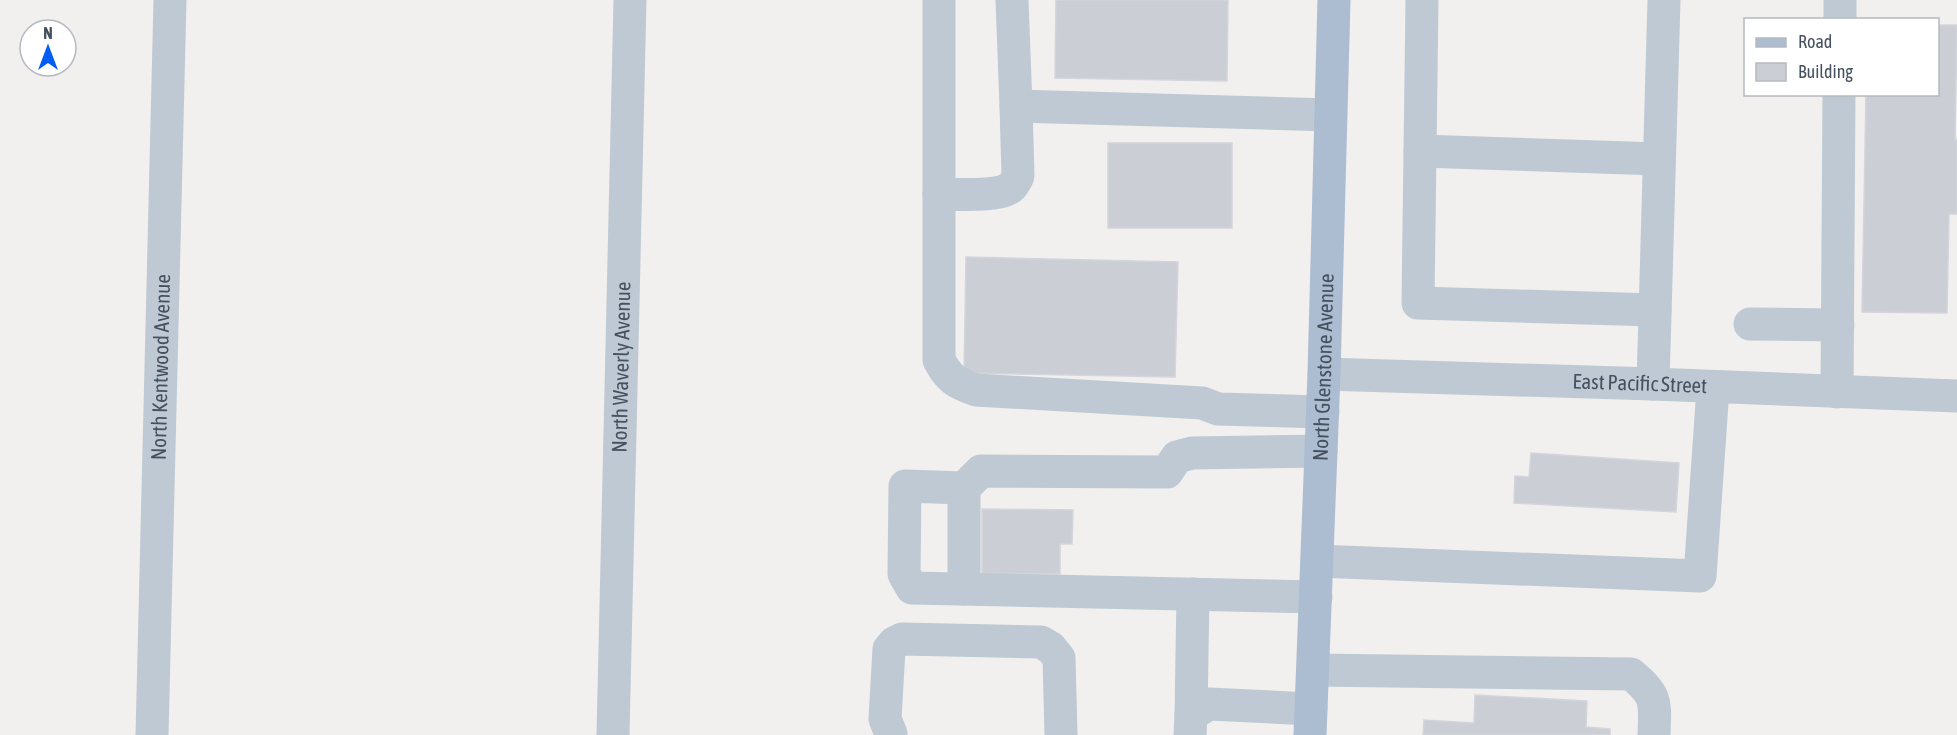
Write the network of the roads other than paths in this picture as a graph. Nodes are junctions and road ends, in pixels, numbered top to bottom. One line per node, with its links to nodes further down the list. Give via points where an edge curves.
1 (170, 0): 34 (street, North Kentwood Avenue)
2 (630, 0): 35 (street, North Waverly Avenue)
3 (939, 0): 15 (street)
4 (1012, 0): 11 (street)
5 (1334, 0): 12 (main road, North Glenstone Avenue)
6 (1422, 0): 13 (street)
7 (1664, 0): 14 (street)
8 (1840, 0): 9 (street)
9 (1840, 18)
10 (1839, 96): 18 (street)
11 (1016, 106): 12 (street); 15 (street, via 1018,176 1013,185 996,192)
12 (1330, 115): 19 (main road, North Glenstone Avenue)
13 (1420, 151): 14 (street); 16 (street, via 1418,303)
14 (1659, 159): 16 (street)
15 (939, 194): 24 (street, via 939,360 947,376 962,385 976,390 1202,403 1218,409)
16 (1655, 310): 20 (street)
17 (1750, 324): 18 (street)
18 (1838, 326): 22 (street)
19 (1324, 374): 20 (street, East Pacific Street); 24 (main road, North Glenstone Avenue)
20 (1653, 384): 21 (street, East Pacific Street)
21 (1713, 388): 22 (street, East Pacific Street); 27 (street, via 1700,576)
22 (1837, 392): 23 (street, East Pacific Street)
23 (1957, 396)
24 (1323, 412): 25 (main road, North Glenstone Avenue)
25 (1321, 451): 26 (street, via 1192,453 1177,458 1167,472 981,471); 27 (main road, North Glenstone Avenue)
26 (964, 488): 28 (street); 28 (street, via 905,486 904,574 912,588)
27 (1317, 561): 30 (main road, North Glenstone Avenue)
28 (964, 589): 29 (street)
29 (1193, 594): 30 (street); 33 (street)
30 (1316, 597): 31 (main road, North Glenstone Avenue)
31 (1313, 670): 32 (main road, North Glenstone Avenue); 38 (street, via 1631,674 1648,688 1655,705)
32 (1311, 722): 33 (street, via 1209,704)
33 (1191, 725)
34 (152, 735)
35 (613, 735)
36 (895, 735): 37 (street, via 885,719 889,649 902,639 1041,642 1059,658)
37 (1062, 735)
38 (1654, 735)

